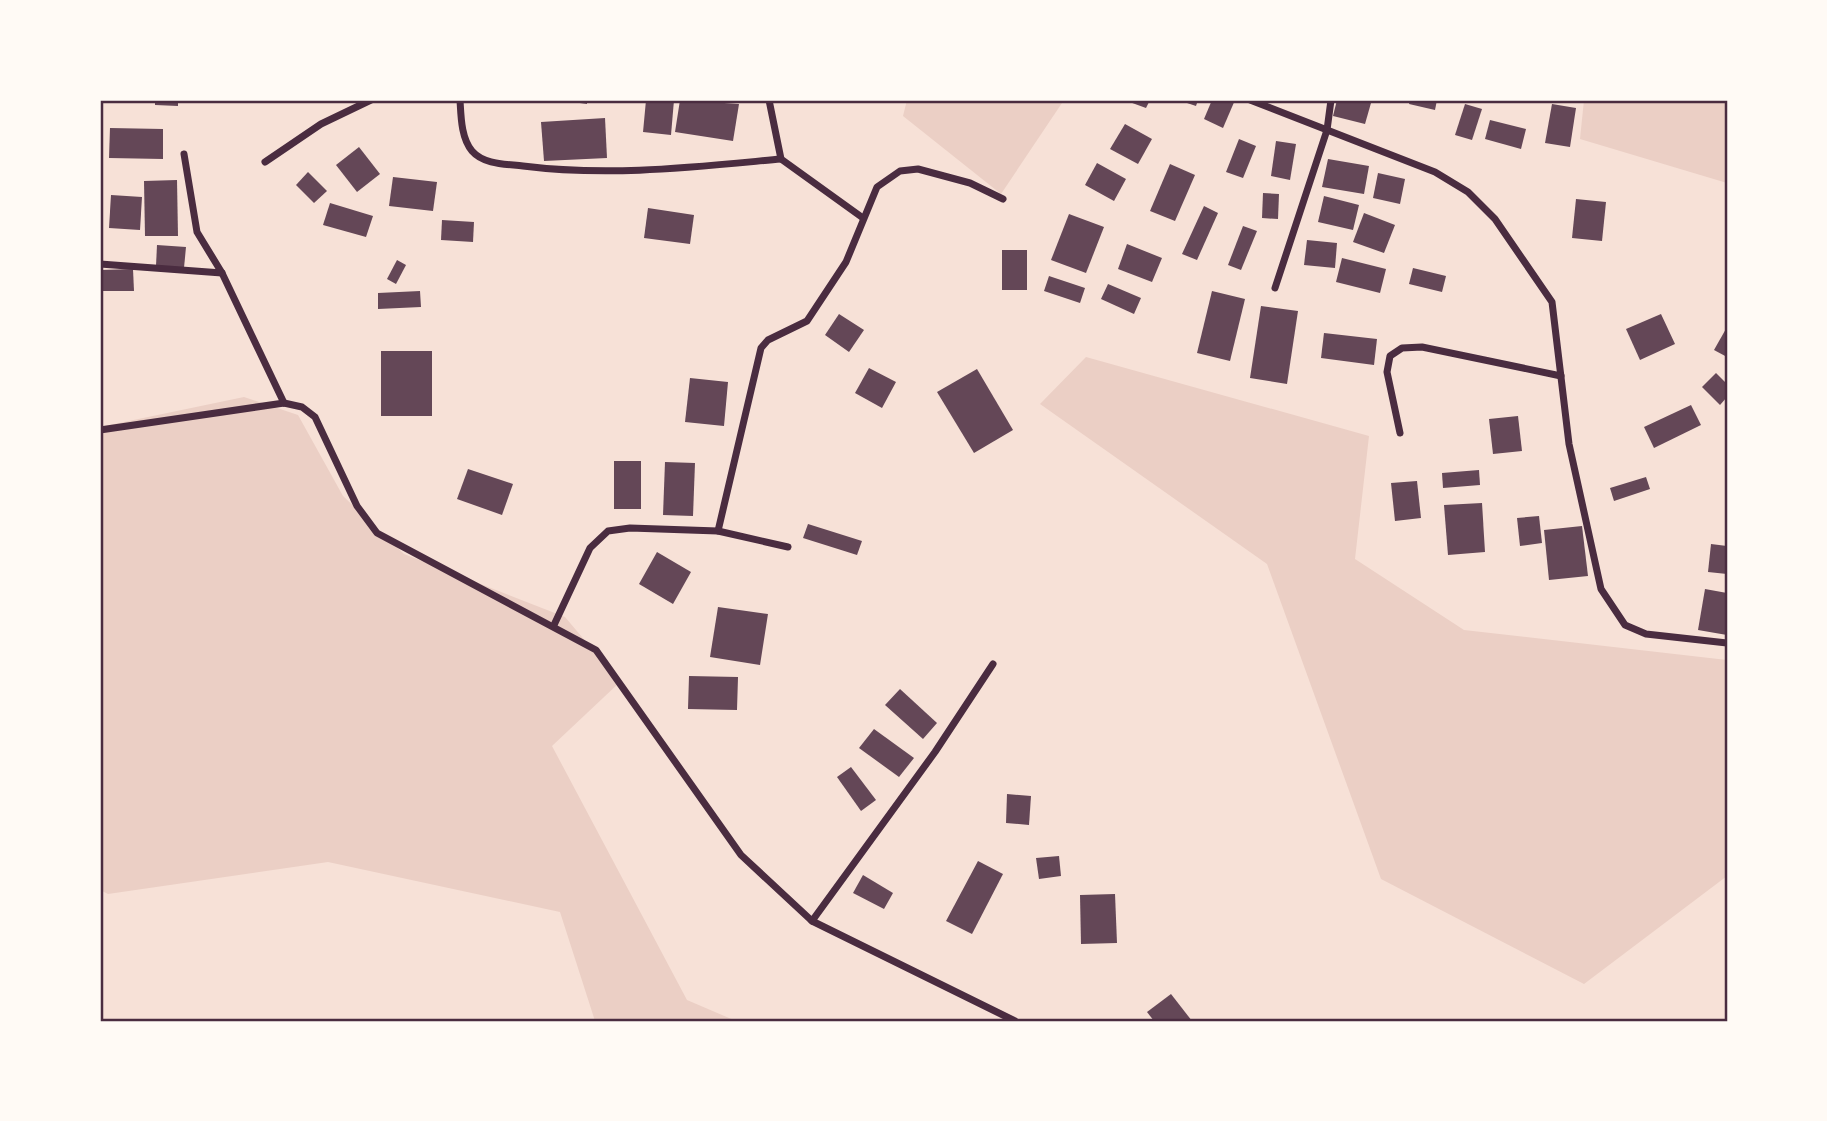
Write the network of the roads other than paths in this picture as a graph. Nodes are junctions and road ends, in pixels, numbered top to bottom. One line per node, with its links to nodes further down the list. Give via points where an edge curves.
1 (371, 100): 9 (street, via 321,124)
2 (460, 100): 8 (street, via 461,124 472,151 486,161 634,173)
3 (769, 100): 8 (street)
4 (1250, 100): 6 (street)
5 (1331, 100): 6 (street)
6 (1327, 131): 14 (street); 15 (street, via 1435,172 1468,191 1495,219 1552,302)
7 (184, 154): 13 (street, via 197,232)
8 (780, 159): 11 (street)
9 (265, 162)
10 (1003, 199): 11 (street, via 970,183 918,169 900,171 877,187)
11 (863, 218): 19 (street, via 846,262 807,321 761,348)
12 (100, 264): 13 (street)
13 (222, 273): 16 (street)
14 (1275, 288)
15 (1561, 376): 18 (street, via 1422,347 1402,348 1390,356 1387,372); 22 (street, via 1569,444 1601,589 1625,625 1646,634)
16 (284, 403): 17 (street); 21 (street, via 302,407 315,417 357,506 377,533)
17 (100, 430)
18 (1400, 433)
19 (718, 531): 20 (street); 21 (street, via 608,531 590,548)
20 (788, 548)
21 (554, 625): 24 (street, via 596,650 741,855)
22 (1727, 643)
23 (993, 664): 24 (street, via 935,752)
24 (811, 921): 25 (street)
25 (1015, 1021)

